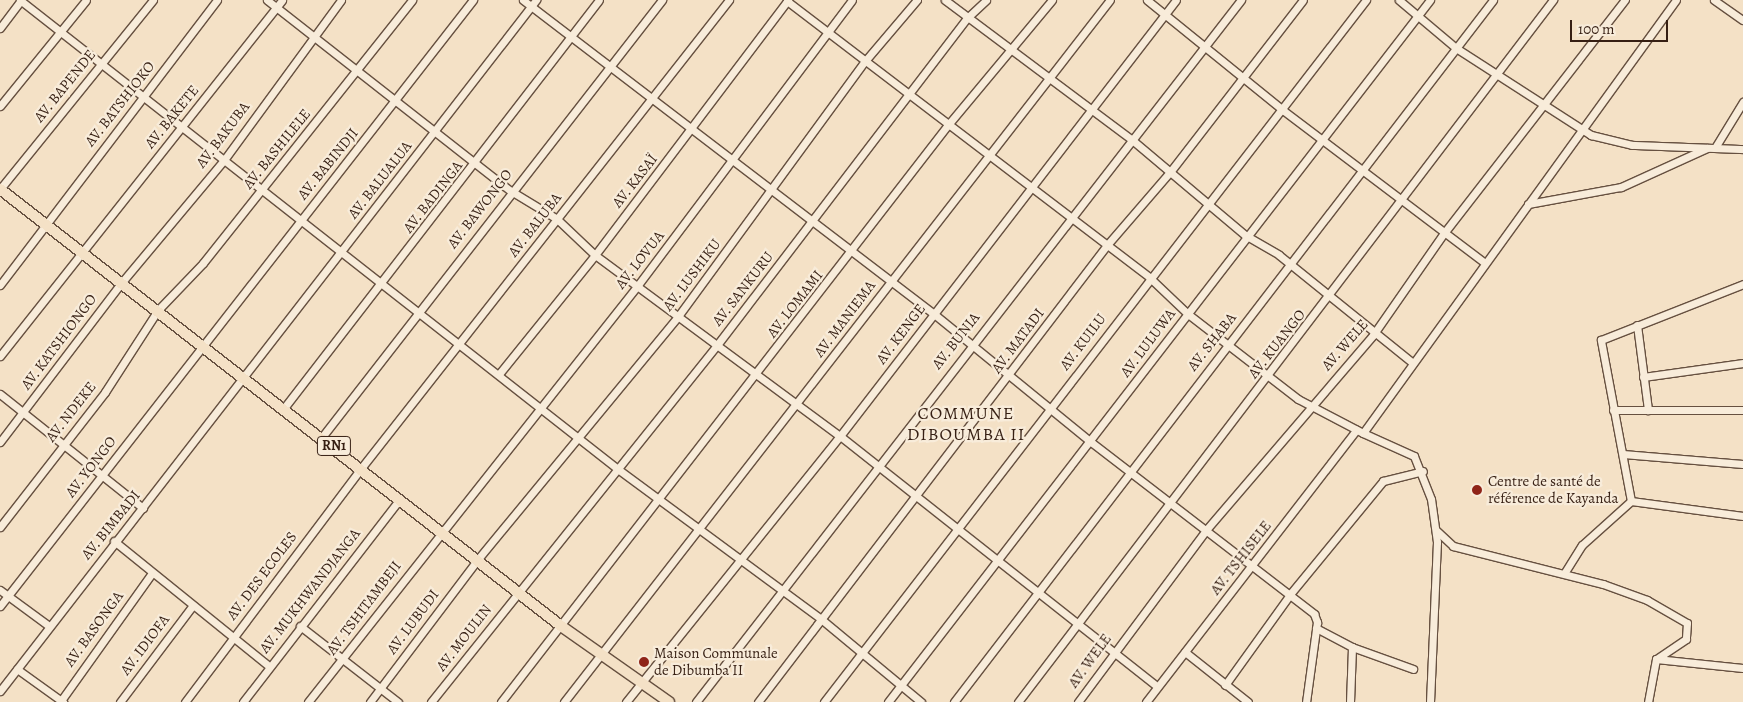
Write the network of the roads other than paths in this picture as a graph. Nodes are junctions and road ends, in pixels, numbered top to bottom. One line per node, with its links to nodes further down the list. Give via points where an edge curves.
1 (21, 0): 40 (street); 42 (street)
2 (86, 0): 42 (street)
3 (152, 0): 49 (street, AV. BAPENDE)
4 (217, 0): 56 (street, AV. BATSHIOKO)
5 (267, 0): 34 (street)
6 (282, 0): 34 (street, AV. BAKETE)
7 (341, 0): 43 (street, AV. BAKUBA)
8 (412, 0): 51 (street, AV. BASHILELE)
9 (473, 0): 57 (street, AV. BABINDJI)
10 (523, 0): 35 (street)
11 (536, 0): 35 (street, AV. BALUALUA)
12 (599, 0): 44 (street, AV. BADINGA)
13 (662, 0): 50 (street, AV. BAWONGO)
14 (729, 0): 58 (street, AV. BALUBA)
15 (787, 0): 41 (street); 68 (street, AV. KASAÏ)
16 (852, 0): 41 (street, AV. LOVUA)
17 (917, 0): 48 (street, AV. LUSHIKU)
18 (945, 0): 38 (street)
19 (986, 0): 38 (street, AV. SANKURU)
20 (1052, 0): 46 (street, AV. LOMAMI)
21 (1110, 0): 54 (street, AV. MANIEMA)
22 (1147, 0): 36 (street)
23 (1176, 0): 36 (street, AV. KENGE)
24 (1241, 0): 45 (street, AV. BUNIA)
25 (1303, 0): 53 (street, AV. MATADI)
26 (1366, 0): 63 (street, AV. KUILU)
27 (1399, 0): 37 (street)
28 (1430, 0): 37 (street, AV. LULUWA)
29 (1493, 0): 47 (street, AV. SHABA)
30 (1553, 0): 52 (street, AV. KUANGO)
31 (1625, 0): 60 (street, AV. WELE)
32 (1676, 0): 67 (street, AV. TSHISELE)
33 (1714, 0): 39 (street)
34 (277, 7): 43 (street); 65 (street, AV. BAKETE)
35 (531, 7): 44 (street); 66 (street, AV. BALUALUA)
36 (1167, 13): 45 (street); 62 (street, AV. KENGE)
37 (1418, 15): 47 (street); 70 (street, AV. LULUWA)
38 (967, 18): 46 (street); 55 (street, AV. SANKURU)
39 (1743, 20)
40 (0, 28)
41 (828, 29): 48 (street); 76 (street, AV. LOVUA)
42 (60, 32): 49 (street); 61 (street)
43 (312, 36): 51 (street); 75 (street, AV. BAKUBA)
44 (571, 36): 50 (street); 77 (street, AV. BADINGA)
45 (1207, 46): 53 (street); 69 (street, AV. BUNIA)
46 (1011, 48): 54 (street); 64 (street, AV. LOMAMI)
47 (1456, 48): 52 (street); 79 (street, AV. SHABA)
48 (865, 61): 55 (street); 84 (street, AV. LUSHIKU)
49 (102, 63): 56 (street); 81 (street, AV. BAPENDE)
50 (608, 66): 58 (street); 83 (street, AV. BAWONGO)
51 (358, 71): 57 (street); 82 (street, AV. BASHILELE)
52 (1497, 75): 60 (street); 85 (street, AV. KUANGO)
53 (1244, 78): 63 (street); 78 (street, AV. MATADI)
54 (1050, 79): 62 (street); 74 (street, AV. MANIEMA)
55 (910, 94): 64 (street); 91 (street, AV. SANKURU)
56 (143, 96): 65 (street); 92 (street, AV. BATSHIOKO)
57 (397, 100): 66 (street); 90 (street, AV. BABINDJI)
58 (652, 101): 68 (street); 89 (street, AV. BALUBA)
59 (1743, 102): 71 (street)
60 (1542, 105): 67 (street); 93 (street, AV. WELE)
61 (0, 106)
62 (1091, 110): 69 (street); 80 (street, AV. KENGE)
63 (1284, 111): 70 (street); 86 (street, AV. KUILU)
64 (946, 126): 74 (street); 98 (street, AV. LOMAMI)
65 (181, 128): 75 (street); 96 (street, AV. BAKETE)
66 (437, 130): 77 (street); 97 (street, AV. BALUALUA)
67 (1580, 130): 72 (street, via 1615,143); 87 (street, AV. TSHISELE)
68 (690, 132): 76 (street); 99 (street, AV. KASAÏ)
69 (1131, 139): 78 (street); 88 (street, AV. BUNIA)
70 (1320, 139): 79 (street); 94 (street, AV. LULUWA)
71 (1716, 146): 72 (street); 73 (street)
72 (1707, 148): 87 (street, via 1621,187)
73 (1743, 148)
74 (988, 158): 80 (street); 105 (street, AV. MANIEMA)
75 (224, 160): 82 (street); 103 (street, AV. BAKUBA)
76 (732, 162): 84 (street); 107 (street, AV. LOVUA)
77 (478, 163): 83 (street); 104 (street, AV. BADINGA)
78 (1170, 172): 86 (street); 95 (street, AV. MATADI)
79 (1362, 172): 85 (street); 101 (street, AV. SHABA)
80 (1031, 187): 88 (street); 112 (street, AV. KENGE)
81 (0, 189): 92 (highway, RN1)
82 (262, 189): 90 (street); 110 (street, AV. BASHILELE)
83 (511, 191): 89 (street); 111 (street, AV. BAWONGO)
84 (772, 192): 91 (street); 114 (street, AV. LUSHIKU)
85 (1403, 202): 93 (street); 109 (street, AV. KUANGO)
86 (1210, 204): 94 (street); 102 (street, AV. KUILU)
87 (1528, 204): 100 (street, AV. TSHISELE)
88 (1068, 218): 95 (street); 119 (street, AV. BUNIA)
89 (557, 219): 99 (street); 118 (street, AV. BALUBA)
90 (301, 220): 97 (street); 117 (street, AV. BABINDJI)
91 (812, 223): 98 (street); 121 (street, AV. SANKURU)
92 (45, 224): 96 (highway, RN1); 108 (street, AV. BATSHIOKO)
93 (1444, 233): 100 (street); 116 (street, AV. WELE)
94 (1248, 237): 101 (street); 113 (street, AV. LULUWA)
95 (1107, 245): 102 (street); 126 (street, AV. MATADI)
96 (81, 251): 103 (highway, RN1); 122 (street, AV. BAKETE)
97 (340, 251): 104 (street); 127 (street, AV. BALUALUA)
98 (851, 253): 105 (street); 128 (street, AV. LOMAMI)
99 (595, 255): 107 (street); 125 (street, AV. KASAÏ)
100 (1485, 263): 123 (street, AV. TSHISELE)
101 (1289, 268): 109 (street); 120 (street, AV. SHABA)
102 (1149, 278): 113 (street); 136 (street, AV. KUILU)
103 (122, 282): 110 (highway, RN1); 137 (street, AV. KATSHIONGO)
104 (383, 282): 111 (street); 135 (street, AV. BADINGA)
105 (890, 284): 112 (street); 132 (street, AV. MANIEMA)
106 (1743, 284): 115 (street)
107 (638, 285): 114 (street); 133 (street, AV. LOVUA)
108 (0, 286)
109 (1330, 299): 116 (street, via 1362,319); 129 (street, AV. KUANGO)
110 (158, 310): 117 (highway, RN1); 147 (street, AV. NDEKE, via 105,392)
111 (418, 311): 118 (street); 143 (street, AV. BAWONGO)
112 (934, 314): 119 (street); 142 (street, AV. KENGE)
113 (1188, 314): 120 (street); 146 (street, AV. LULUWA)
114 (679, 316): 121 (street); 144 (street, AV. LUSHIKU)
115 (1637, 325): 130 (street); 138 (street, via 1601,340)
116 (1373, 335): 123 (street); 134 (street, AV. WELE)
117 (203, 344): 127 (highway, RN1); 155 (street, AV. YONGO)
118 (461, 344): 125 (street); 150 (street, AV. BALUBA)
119 (971, 344): 126 (street); 151 (street, AV. BUNIA)
120 (1227, 344): 129 (street); 153 (street, AV. SHABA)
121 (717, 345): 128 (street); 152 (street, AV. SANKURU)
122 (0, 356)
123 (1413, 363): 141 (street, AV. TSHISELE)
124 (1743, 363): 130 (street)
125 (499, 374): 133 (street)
126 (1011, 374): 136 (street); 156 (street, AV. MATADI)
127 (242, 375): 135 (highway, RN1); 161 (street, AV. BIMBADI)
128 (756, 376): 132 (street); 158 (street, AV. LOMAMI)
129 (1269, 376): 134 (street); 160 (street, AV. KUANGO)
130 (1643, 377): 139 (street)
131 (0, 394): 137 (street)
132 (796, 406): 142 (street); 167 (street, AV. MANIEMA)
133 (540, 407): 144 (street); 165 (street, AV. LOVUA)
134 (1309, 407): 141 (street); 166 (street, AV. WELE)
135 (284, 408): 143 (highway, RN1)
136 (1049, 408): 146 (street); 164 (street, AV. KUILU)
137 (24, 410): 145 (street, AV. KATSHIONGO); 147 (street)
138 (1613, 410): 139 (street); 148 (street)
139 (1648, 410): 140 (street)
140 (1743, 410)
141 (1359, 431): 154 (street, via 1409,452); 173 (street, AV. TSHISELE)
142 (840, 436): 151 (street); 171 (street, AV. KENGE)
143 (322, 437): 150 (highway, RN1)
144 (579, 438): 152 (street); 170 (street, AV. LUSHIKU)
145 (0, 442)
146 (1091, 442): 153 (street); 172 (street, AV. LULUWA)
147 (64, 443): 155 (street); 163 (street, AV. NDEKE)
148 (1622, 454): 149 (street); 159 (street)
149 (1743, 464)
150 (362, 467): 157 (highway, RN1); 190 (street, AV. DES ECOLES)
151 (878, 467): 156 (street); 178 (street, AV. BUNIA)
152 (619, 470): 158 (street); 179 (street, AV. SANKURU)
153 (1129, 470): 160 (street); 176 (street, AV. SHABA)
154 (1423, 471): 168 (street); 180 (street, via 1382,481)
155 (102, 475): 161 (street); 181 (street, AV. YONGO)
156 (916, 495): 164 (street); 184 (street, AV. MATADI)
157 (400, 499): 165 (highway, RN1); 187 (street, AV. MUKHWANDJANGA)
158 (657, 499): 167 (street); 188 (street, AV. LOMAMI)
159 (1631, 501): 162 (street); 174 (street, via 1582,545)
160 (1170, 503): 166 (street); 185 (street, AV. KUANGO)
161 (143, 508): 169 (street, AV. BIMBADI)
162 (1743, 516)
163 (0, 527)
164 (957, 529): 172 (street); 195 (street, AV. KUILU)
165 (441, 530): 170 (highway, RN1); 196 (street, AV. TSHITAMBEJI)
166 (1206, 530): 173 (street); 192 (street, AV. WELE)
167 (700, 531): 171 (street); 194 (street, AV. MANIEMA)
168 (1437, 531): 174 (street, via 1453,546); 232 (street)
169 (114, 541): 175 (street); 186 (street, AV. BIMBADI)
170 (478, 559): 179 (highway, RN1); 206 (street, AV. LUBUDI)
171 (744, 559): 178 (street); 202 (street, AV. KENGE, via 656,670)
172 (999, 561): 176 (street); 204 (street, AV. LULUWA)
173 (1254, 565): 180 (street); 193 (street, AV. TSHISELE)
174 (1565, 572): 197 (street, via 1647,600 1687,623 1686,639)
175 (152, 573): 182 (street); 208 (street, AV. BASONGA)
176 (1038, 589): 185 (street); 225 (street, AV. SHABA)
177 (0, 590): 181 (street)
178 (782, 590): 184 (street); 220 (street, AV. BUNIA)
179 (518, 591): 188 (highway, RN1); 215 (street, AV. MOULIN)
180 (1290, 593): 189 (street, via 1317,617); 203 (street)
181 (8, 596): 183 (street, AV. YONGO); 186 (street)
182 (193, 605): 190 (street); 209 (street, AV. IDIOFA)
183 (0, 606)
184 (821, 619): 195 (street); 221 (street, AV. MATADI)
185 (1078, 622): 192 (street); 226 (street, AV. KUANGO)
186 (49, 626): 200 (street, AV. BIMBADI)
187 (300, 626): 196 (street); 198 (street, AV. MUKHWANDJANGA)
188 (561, 626): 194 (highway, RN1); 216 (street, AV. LOMAMI)
189 (1316, 628): 191 (street); 230 (street)
190 (233, 637): 198 (street); 210 (street, AV. DES ECOLES)
191 (1352, 647): 201 (street); 231 (street)
192 (1114, 652): 205 (street); 227 (street, AV. WELE)
193 (1185, 652): 203 (street); 205 (street, AV. TSHISELE)
194 (600, 653): 202 (highway, RN1); 217 (street, AV. MANIEMA)
195 (861, 654): 204 (street); 222 (street, AV. KUILU)
196 (342, 659): 206 (street); 212 (street, AV. TSHITAMBEJI)
197 (1656, 659): 199 (street); 233 (street)
198 (270, 666): 211 (street, AV. MUKHWANDJANGA)
199 (1743, 668)
200 (18, 669): 207 (street, AV. BIMBADI); 208 (street)
201 (1413, 669)
202 (642, 681): 218 (street, AV. KENGE); 219 (highway, RN1)
203 (1225, 685): 229 (street)
204 (900, 686): 223 (street, AV. LULUWA); 224 (street)
205 (1157, 686): 228 (street, AV. TSHISELE)
206 (381, 688): 213 (street, AV. LUBUDI); 214 (street)
207 (0, 691)
208 (61, 701)
209 (120, 702)
210 (186, 702)
211 (243, 702)
212 (308, 702)
213 (370, 702)
214 (398, 702)
215 (431, 702)
216 (501, 702)
217 (564, 702)
218 (626, 702)
219 (669, 702)
220 (696, 702)
221 (758, 702)
222 (824, 702)
223 (888, 702)
224 (921, 702)
225 (954, 702)
226 (1018, 702)
227 (1078, 702)
228 (1146, 702)
229 (1248, 702)
230 (1306, 702)
231 (1350, 702)
232 (1430, 702)
233 (1648, 702)

